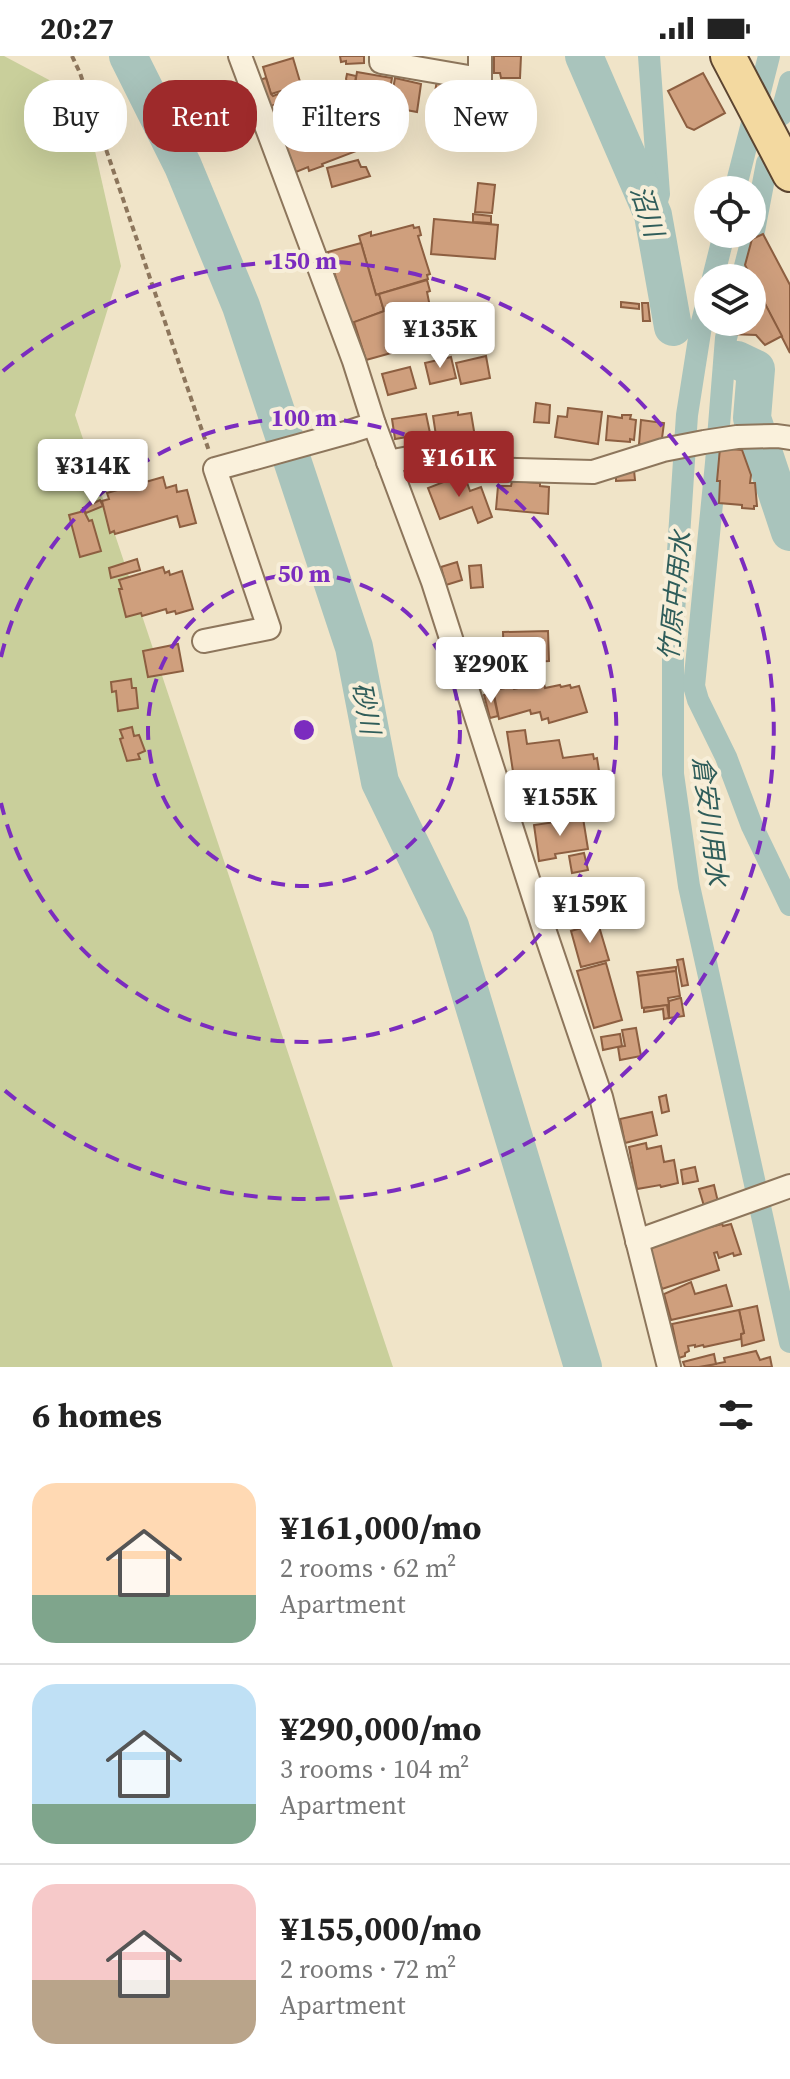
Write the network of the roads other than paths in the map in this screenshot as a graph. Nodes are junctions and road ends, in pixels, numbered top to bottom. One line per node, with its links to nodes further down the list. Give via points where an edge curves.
1 (240, 56): 6 (street)
2 (381, 56): 3 (street, via 381,62 480,79)
3 (480, 56)
4 (728, 56): 5 (main road)
5 (782, 152)
6 (374, 424): 8 (street); 9 (street, via 219,467 269,628)
7 (784, 437): 8 (street, via 704,442 593,472 474,469 409,458)
8 (388, 462): 11 (street, via 433,582 601,1097)
9 (204, 641)
10 (780, 1190): 11 (street)
11 (637, 1241): 12 (street)
12 (669, 1367)

